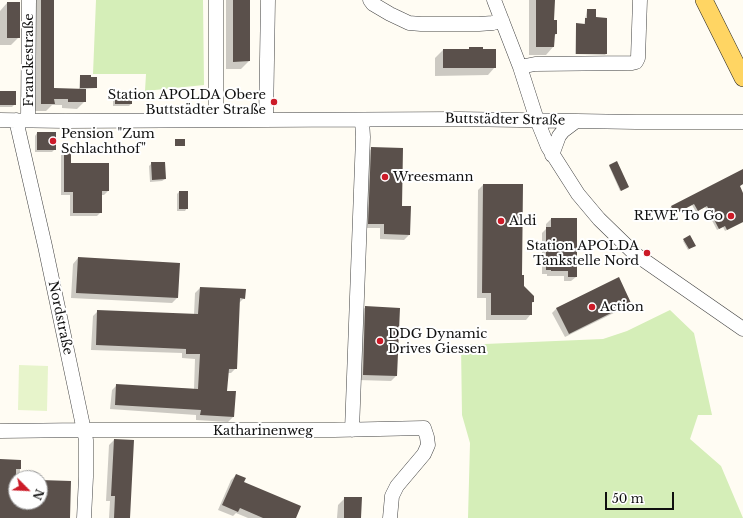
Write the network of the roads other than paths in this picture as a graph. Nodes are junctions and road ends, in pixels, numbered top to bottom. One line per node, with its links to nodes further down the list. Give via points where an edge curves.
1 (29, 0): 12 (street, Franckestraße)
2 (216, 0): 13 (street)
3 (268, 0): 14 (street)
4 (370, 0): 8 (street, via 409,23 479,24)
5 (494, 0): 8 (street)
6 (640, 0): 9 (street, via 636,62 535,64)
7 (704, 0): 10 (main road)
8 (502, 20): 9 (street)
9 (520, 67): 16 (street)
10 (743, 78)
11 (0, 120): 12 (street, Buttstädter Straße)
12 (22, 120): 13 (street, Buttstädter Straße); 21 (street, Nordstraße, via 45,246)
13 (216, 120): 14 (street, Buttstädter Straße)
14 (266, 120): 15 (street, Buttstädter Straße)
15 (362, 120): 16 (street, Buttstädter Straße); 22 (street)
16 (537, 120): 17 (street, Buttstädter Straße); 19 (street)
17 (575, 122): 18 (street, Buttstädter Straße); 19 (street, via 559,136)
18 (743, 122)
19 (552, 155): 20 (street, via 599,219 635,254)
20 (743, 328)
21 (84, 430): 22 (street, Katharinenweg); 23 (street, Katharinenweg); 24 (street, Nordstraße)
22 (352, 430): 25 (street, Katharinenweg, via 424,428 428,445 424,454 396,486 392,496)
23 (0, 431)
24 (84, 518)
25 (390, 518)

